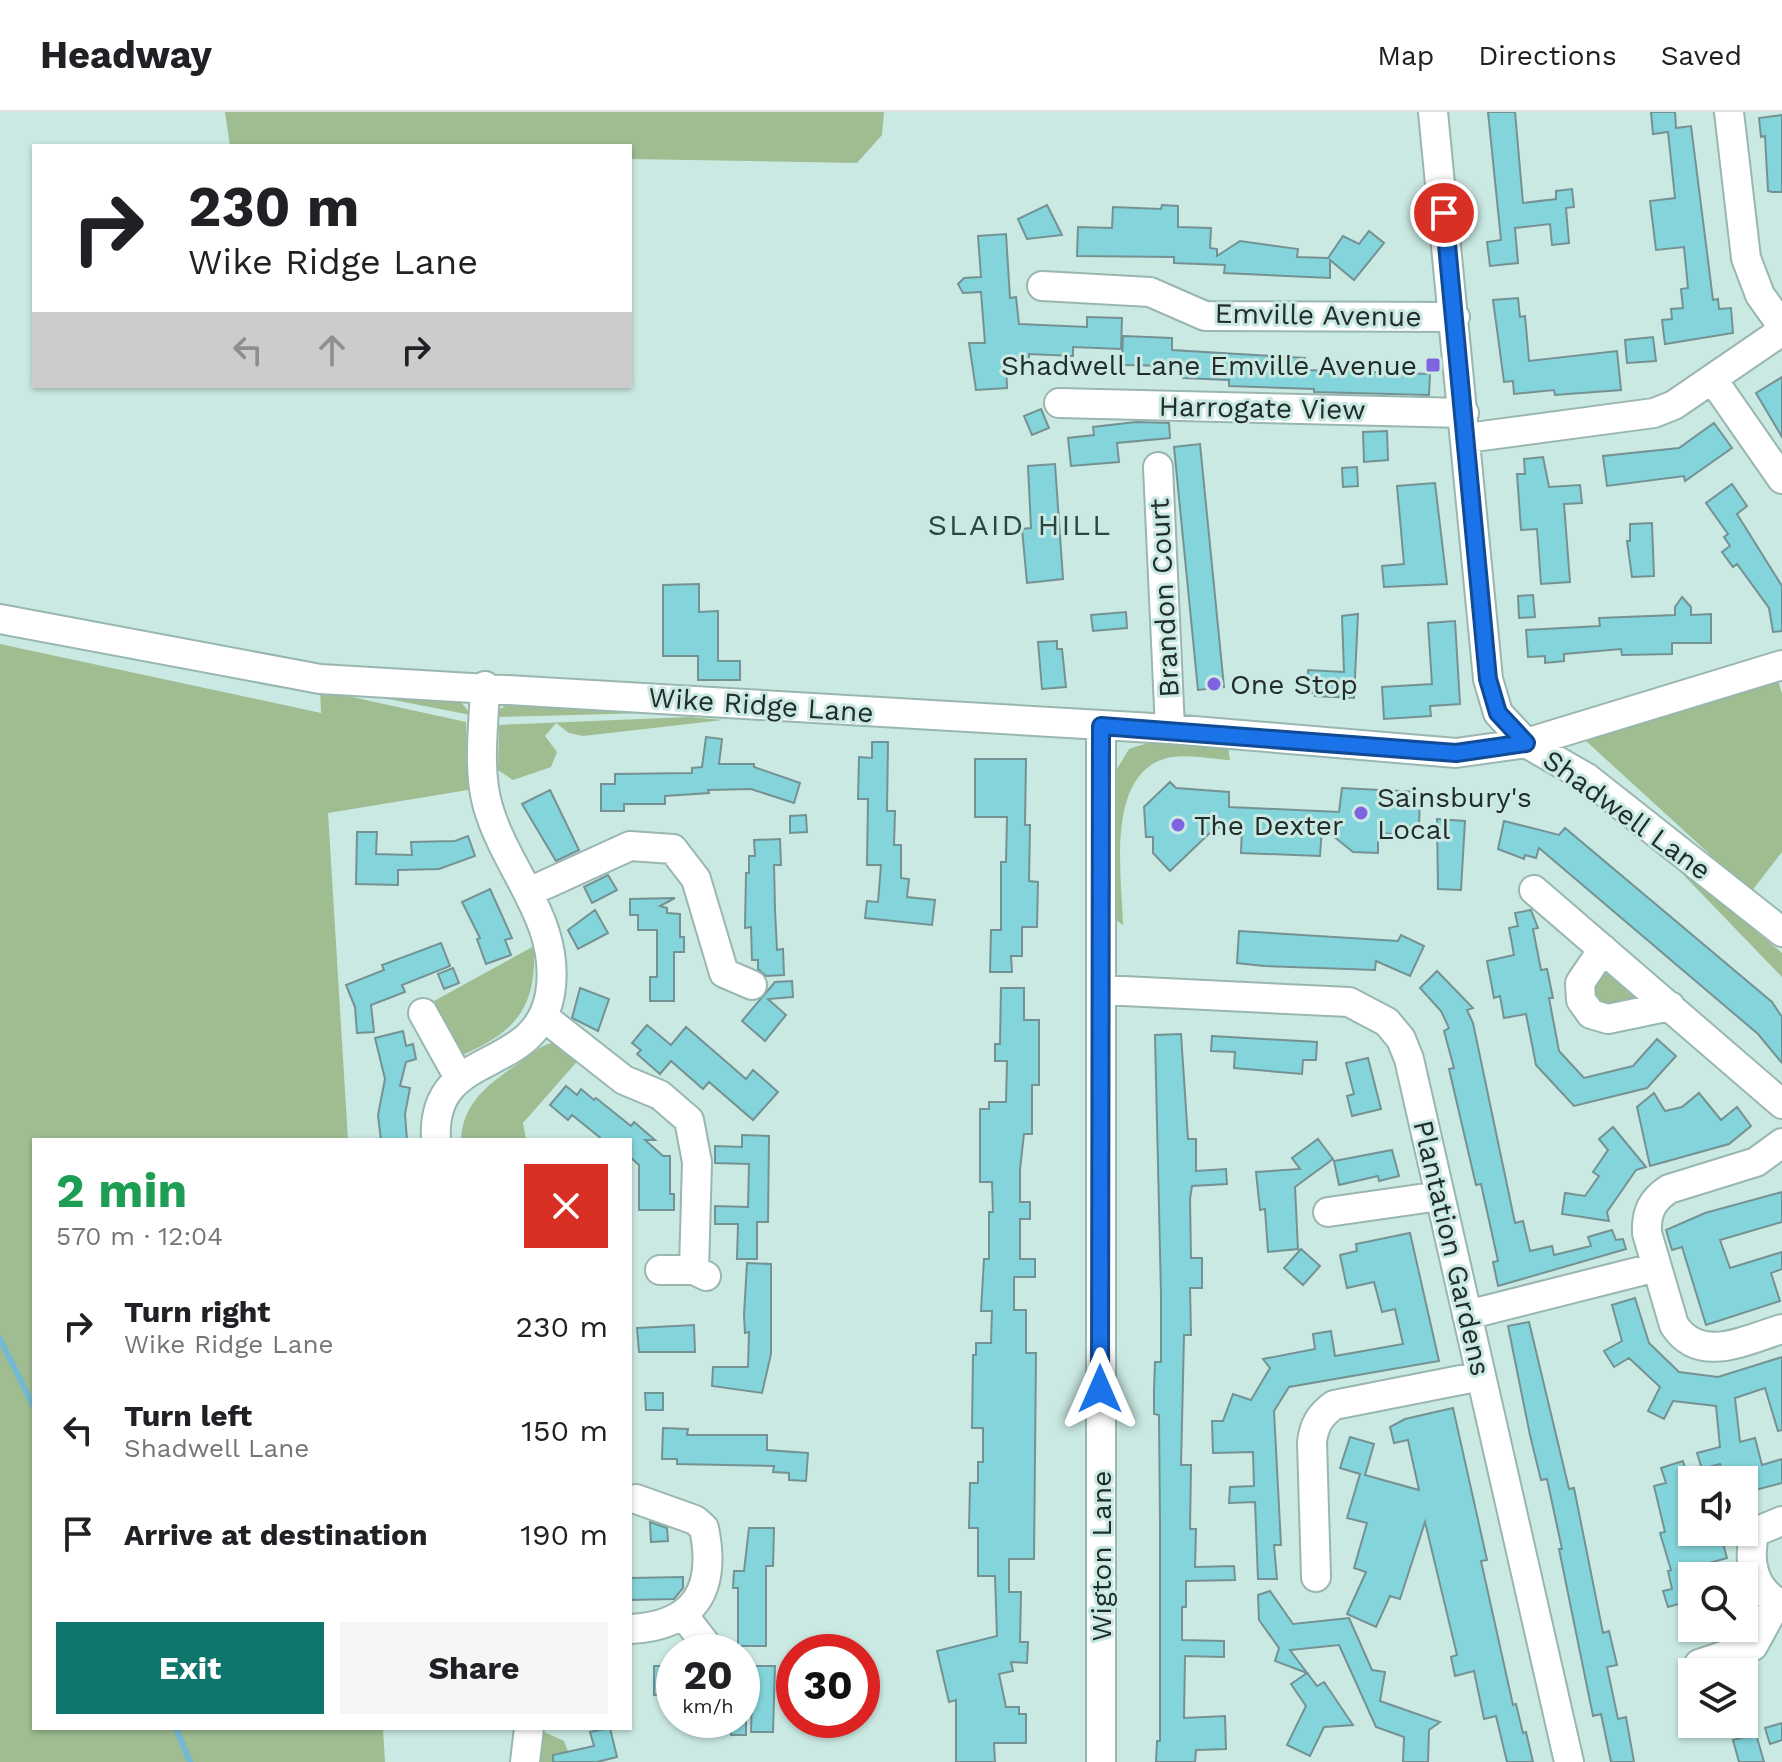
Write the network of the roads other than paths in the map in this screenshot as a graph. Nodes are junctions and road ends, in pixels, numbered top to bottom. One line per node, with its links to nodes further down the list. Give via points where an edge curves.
1 (1433, 112): 4 (street, Shadwell Lane)
2 (1729, 112): 5 (street, via 1746,258 1760,295)
3 (1042, 286): 4 (street, Emville Avenue, via 1150,292 1205,316)
4 (1455, 317): 8 (street, Shadwell Lane)
5 (1782, 328): 6 (street, Harrogate View)
6 (1713, 380): 8 (street, Harrogate View, via 1674,405 1635,418); 10 (street)
7 (1059, 403): 8 (street, Harrogate View)
8 (1466, 426): 17 (street, Shadwell Lane, via 1488,679 1498,713)
9 (1158, 467): 16 (street, Brandon Court)
10 (1782, 479)
11 (0, 619): 13 (street, Wike Ridge Lane, via 320,679)
12 (1782, 665): 14 (street, Wike Ridge Lane)
13 (485, 686): 15 (street, Wike Ridge Lane); 20 (street, via 485,794)
14 (1597, 719): 17 (street, Wike Ridge Lane); 18 (street, via 1586,743)
15 (1101, 726): 16 (street, Wike Ridge Lane); 24 (street, Wigton Lane)
16 (1170, 729): 17 (street, Wike Ridge Lane, via 1456,753)
17 (1526, 743): 18 (street, Shadwell Lane)
18 (1587, 778): 21 (street, Shadwell Lane)
19 (1534, 890): 22 (street)
20 (529, 892): 23 (street, via 630,846 673,849 696,879 715,977); 27 (street, via 553,960)
21 (1782, 932)
22 (1603, 949): 25 (street); 25 (street, via 1580,983 1581,1000 1591,1014 1608,1019)
23 (752, 985)
24 (1103, 990): 32 (street, Plantation Gardens, via 1349,1002 1369,1009 1401,1039 1409,1059); 51 (street, Wigton Lane)
25 (1670, 1006): 29 (street)
26 (423, 1013): 28 (street)
27 (545, 1018): 28 (street, via 516,1049); 35 (street, via 624,1080 660,1095 689,1120 697,1162 700,1273)
28 (459, 1078): 30 (street, via 444,1095)
29 (1782, 1104)
30 (436, 1138)
31 (1782, 1143): 34 (street, via 1756,1162 1658,1197 1646,1220)
32 (1440, 1196): 33 (street); 36 (street, Plantation Gardens)
33 (1328, 1212)
34 (1657, 1267): 36 (street); 37 (street, via 1674,1325 1691,1344 1717,1348)
35 (660, 1270)
36 (1467, 1315): 38 (street, Plantation Gardens)
37 (1782, 1329)
38 (1481, 1376): 43 (street, via 1334,1405 1325,1412 1312,1442); 52 (street, Plantation Gardens)
39 (636, 1499): 45 (street, via 704,1528 705,1586)
40 (1782, 1521): 41 (street)
41 (1758, 1528)
42 (1750, 1546): 44 (street, via 1755,1576 1764,1593)
43 (1316, 1577)
44 (1779, 1604): 48 (street, via 1753,1646)
45 (684, 1616): 46 (street, via 670,1625); 47 (street)
46 (632, 1629)
47 (698, 1634)
48 (1717, 1658)
49 (529, 1730): 50 (street)
50 (525, 1762)
51 (1101, 1762)
52 (1569, 1762)

